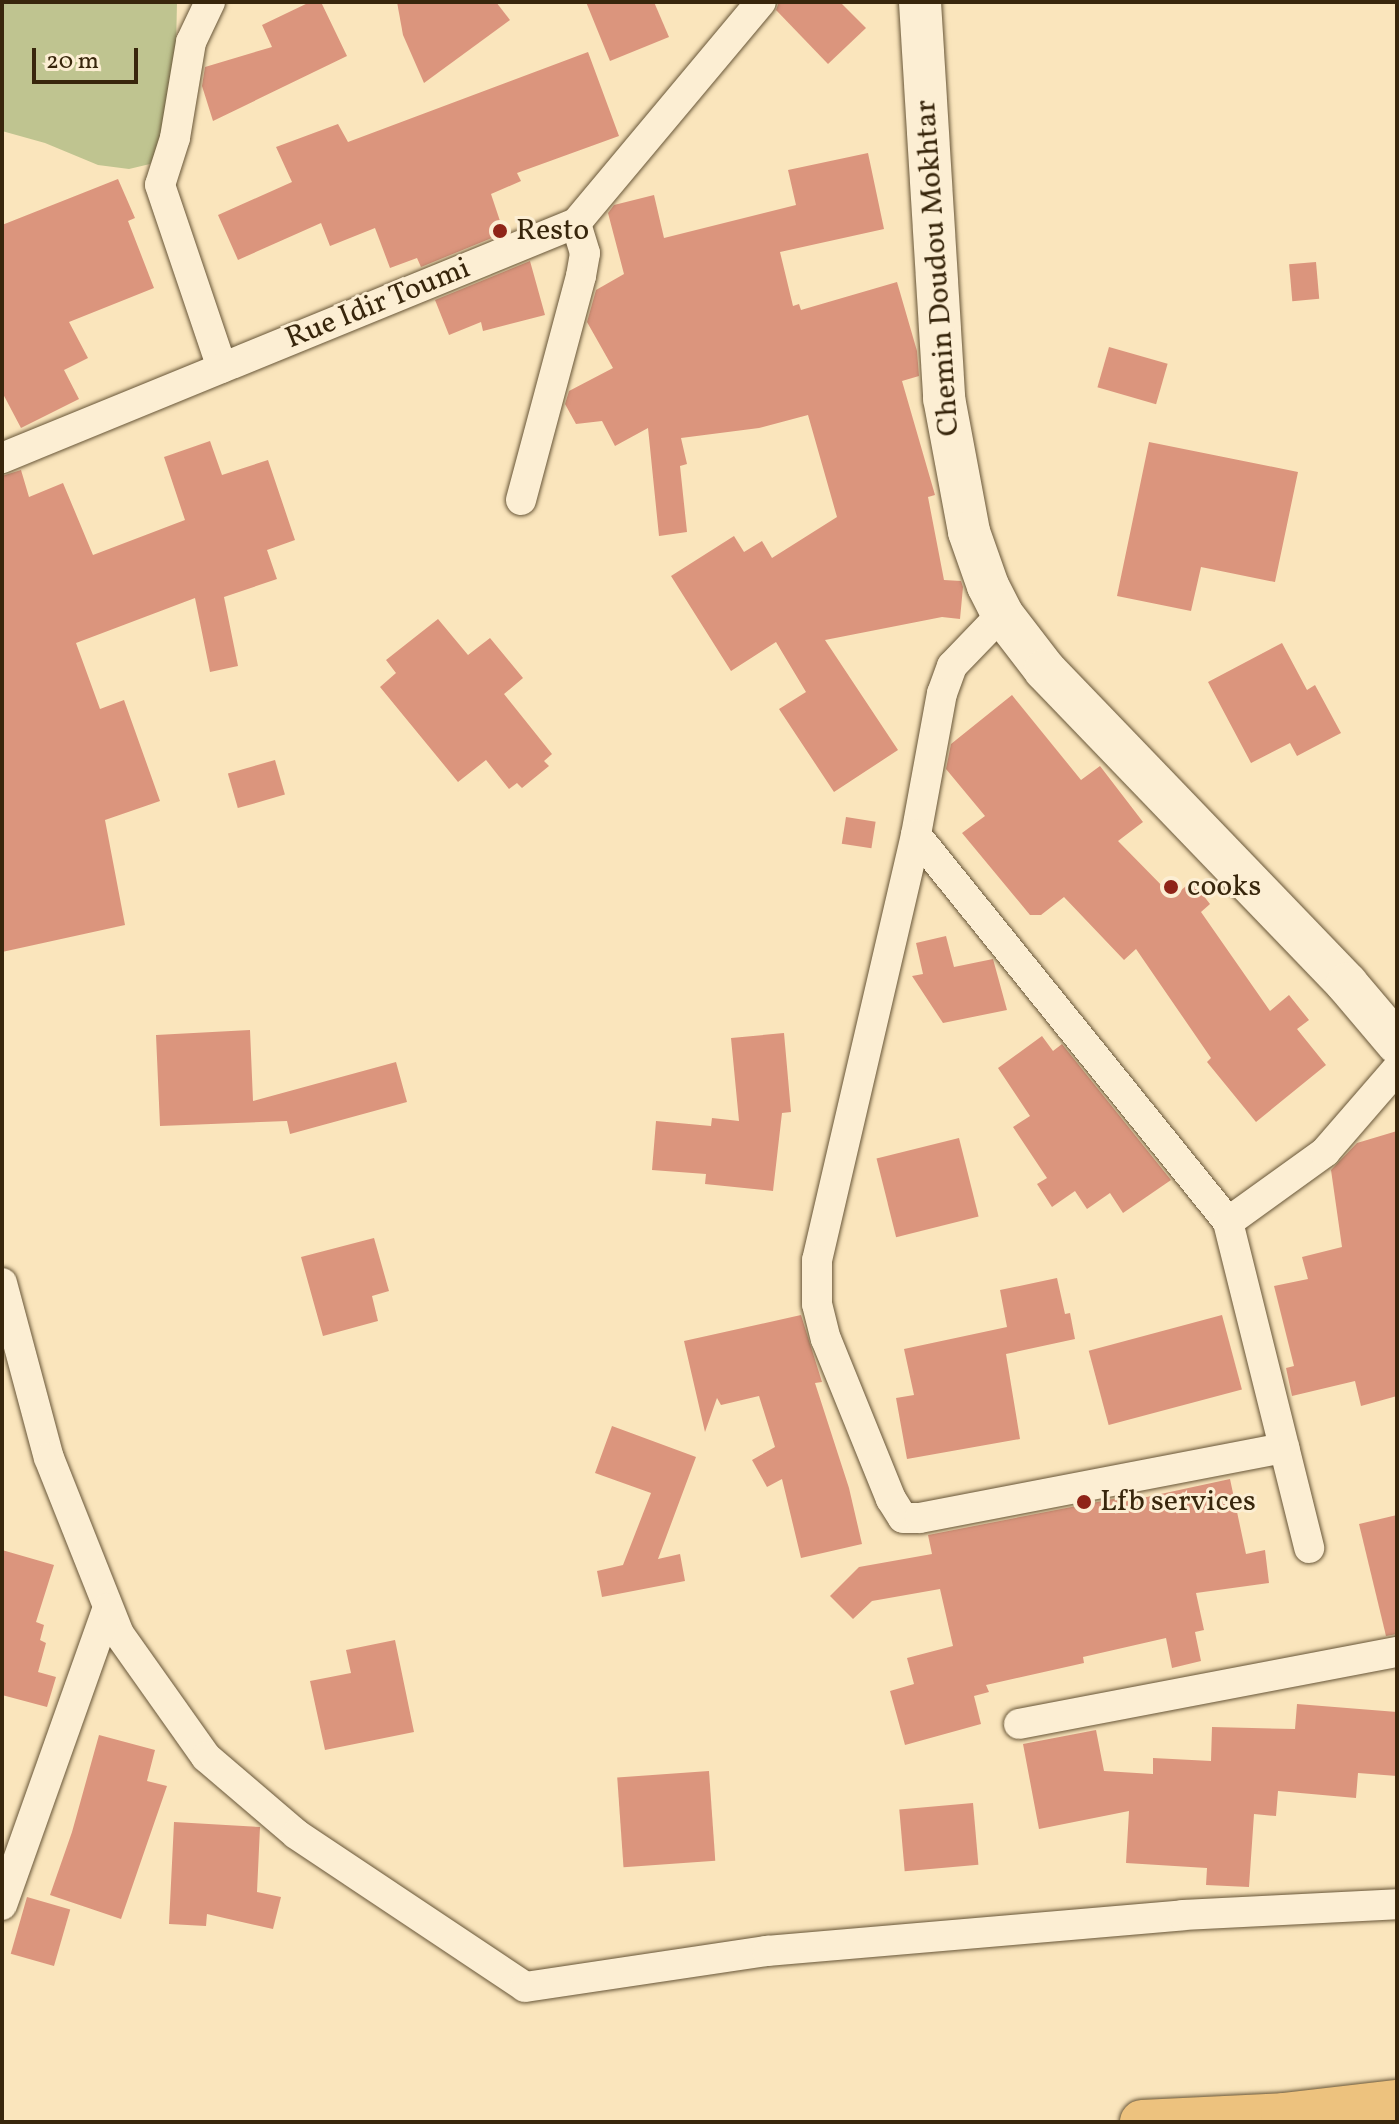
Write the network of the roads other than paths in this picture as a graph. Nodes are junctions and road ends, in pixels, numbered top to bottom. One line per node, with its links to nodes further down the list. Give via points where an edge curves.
1 (210, 2): 5 (street, via 191,42 175,138 160,185)
2 (761, 2): 4 (street, Rue Idir Toumi)
3 (920, 2): 8 (street, Chemin Doudou Mokhtar, via 946,421 975,556)
4 (576, 223): 5 (street, Rue Idir Toumi); 7 (street, via 585,253 581,276)
5 (222, 368): 6 (street, Rue Idir Toumi)
6 (2, 458)
7 (521, 500)
8 (1002, 614): 9 (street, via 952,666 942,693); 10 (street, Chemin Doudou Mokhtar, via 1064,691)
9 (916, 835): 11 (street); 13 (street, via 817,1260 817,1304 826,1339 891,1499 903,1518 920,1518)
10 (1395, 1044): 11 (street, via 1325,1152)
11 (1228, 1222): 13 (street)
12 (2, 1283): 15 (street, via 49,1458)
13 (1284, 1448): 14 (street)
14 (1309, 1548)
15 (108, 1608): 18 (street, via 119,1634 206,1757 296,1834 525,1987 767,1951 1183,1915); 19 (street)
16 (1397, 1652): 17 (street)
17 (1019, 1724)
18 (1397, 1904)
19 (2, 1905)
20 (1397, 2102): 21 (highway, via 1283,2115)
21 (1142, 2122)

